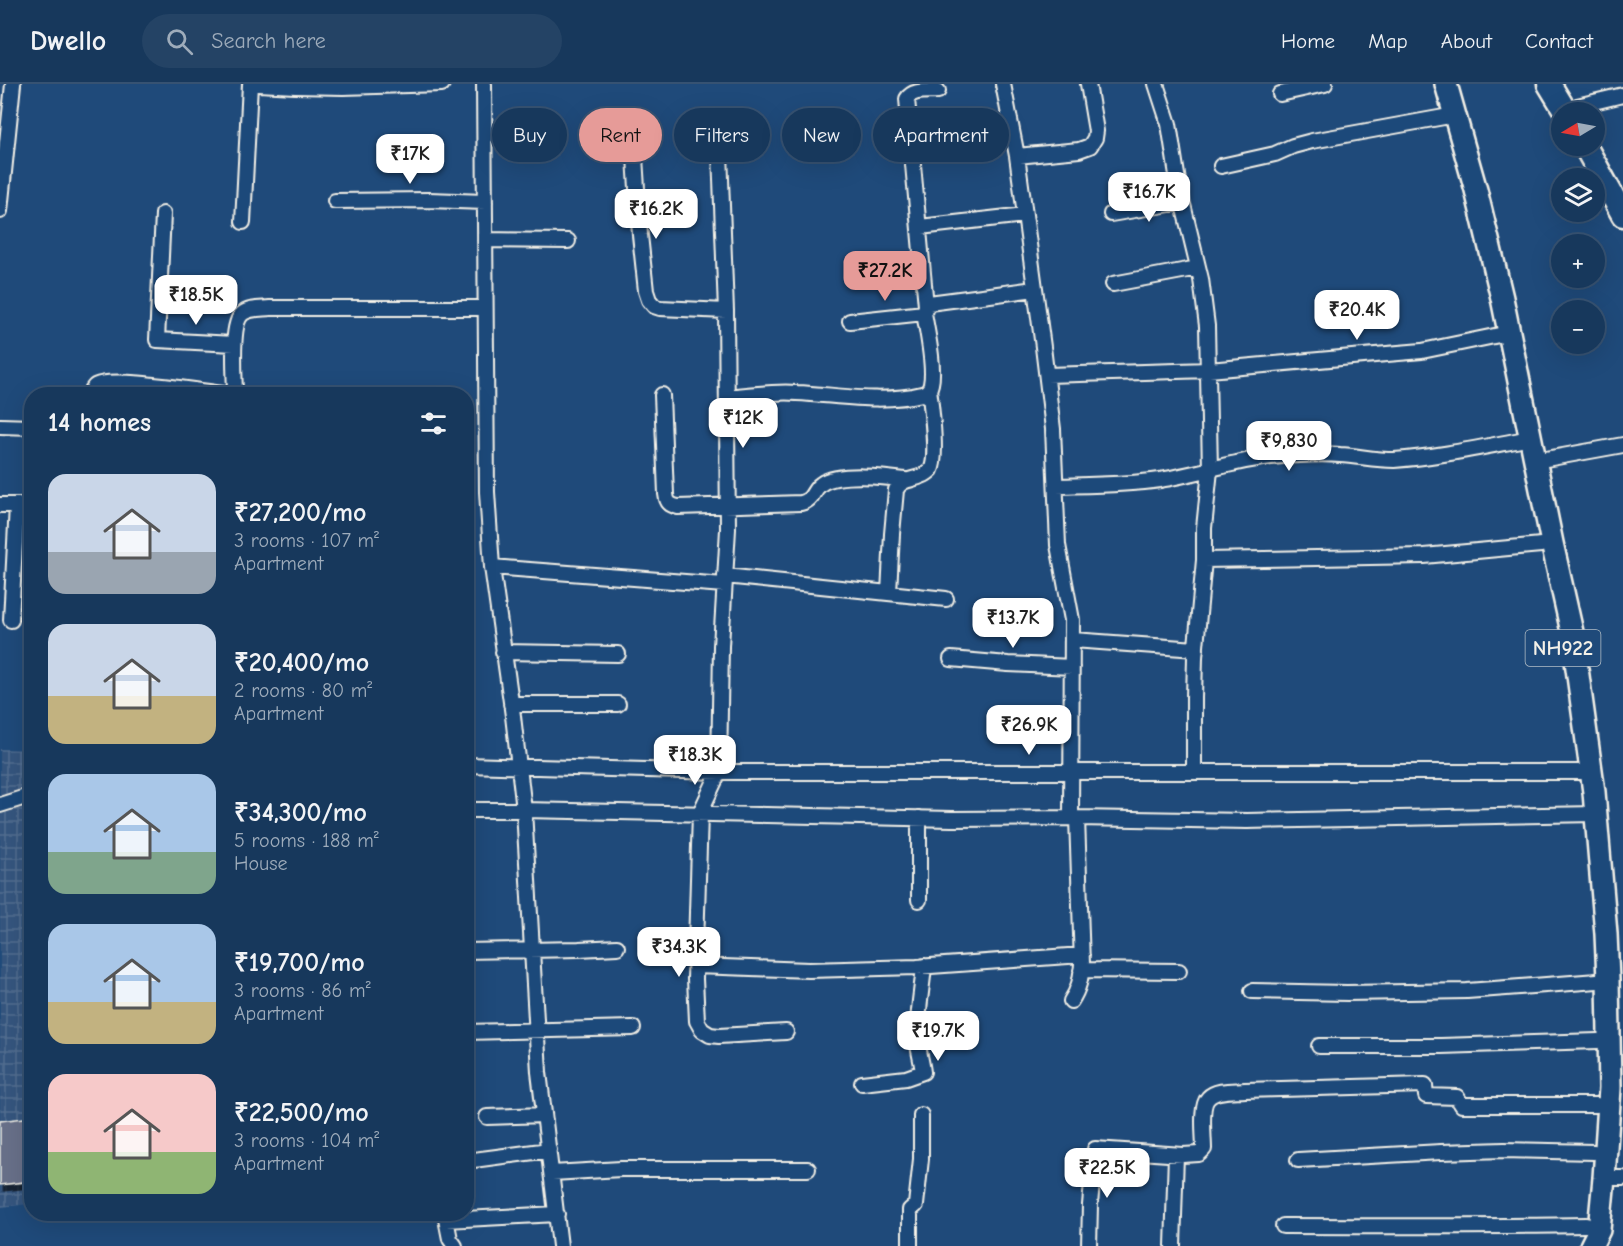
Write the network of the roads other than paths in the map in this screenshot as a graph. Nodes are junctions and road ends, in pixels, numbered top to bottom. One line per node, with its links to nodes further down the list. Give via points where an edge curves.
1 (13, 84): 31 (street)
2 (250, 84): 36 (street)
3 (259, 84): 4 (street)
4 (442, 84)
5 (484, 84): 29 (street)
6 (1003, 84): 21 (street)
7 (1088, 84): 21 (street, via 1096,131 1090,146)
8 (1156, 84): 30 (street, via 1170,124)
9 (1325, 84): 15 (street)
10 (1434, 84): 20 (main road)
11 (1446, 84): 20 (main road)
12 (1549, 84): 17 (highway)
13 (1564, 84): 18 (highway)
14 (938, 91): 37 (street, via 914,93 907,99)
15 (1280, 94)
16 (1623, 95): 19 (street)
17 (1567, 102)
18 (1572, 102)
19 (1601, 102)
20 (1450, 116): 26 (street, via 1312,141); 47 (main road, via 1476,190 1502,298)
21 (1017, 156): 34 (street)
22 (1591, 156): 35 (highway)
23 (1605, 156): 27 (highway)
24 (635, 162): 45 (street, via 649,300 660,308)
25 (720, 162): 45 (street)
26 (1221, 166)
27 (1623, 187)
28 (335, 201): 29 (street)
29 (485, 202): 38 (street)
30 (1182, 202): 33 (street); 40 (street)
31 (0, 211)
32 (163, 214): 48 (street, via 157,340)
33 (1111, 214)
34 (1025, 215): 37 (street); 42 (street)
35 (1623, 215)
36 (243, 222)
37 (920, 227): 44 (street)
38 (485, 240): 39 (street); 43 (street)
39 (568, 241)
40 (1198, 268): 41 (street); 49 (street)
41 (1113, 284)
42 (1035, 289): 44 (street, via 934,301); 50 (street)
43 (485, 308): 48 (street, via 254,310 240,316); 71 (street)
44 (925, 309): 46 (street); 54 (street, via 931,366)
45 (726, 311): 56 (street)
46 (850, 321)
47 (1503, 334): 49 (street, via 1422,351); 59 (main road, NH922); 61 (main road)
48 (234, 344): 53 (street)
49 (1209, 370): 50 (street); 62 (street)
50 (1047, 375): 64 (street)
51 (94, 387): 52 (street, via 114,382)
52 (169, 387)
53 (235, 387)
54 (929, 389): 56 (street, via 914,396 887,398 794,393); 63 (street, via 933,463 925,475)
55 (662, 395): 68 (street, via 667,501 678,507)
56 (727, 397): 68 (street)
57 (0, 426): 58 (street)
58 (24, 427)
59 (1520, 440): 62 (street, via 1423,457 1377,460 1313,454 1242,461); 69 (main road, NH922)
60 (1623, 445): 61 (street)
61 (1535, 461): 89 (main road, via 1572,632)
62 (1210, 470): 64 (street, via 1149,481); 70 (street)
63 (905, 480): 68 (street, via 877,476 842,478 820,484 808,501 801,503); 73 (street, via 896,490)
64 (1056, 486): 76 (street, via 1058,544)
65 (0, 505): 66 (street)
66 (16, 505): 67 (street); 75 (street)
67 (24, 505)
68 (728, 506): 72 (street)
69 (1541, 545): 70 (street, via 1424,555); 89 (main road, NH922)
70 (1204, 560): 77 (street)
71 (492, 567): 72 (street); 78 (street)
72 (724, 580): 73 (street); 86 (street)
73 (889, 593): 74 (street)
74 (946, 599)
75 (10, 620)
76 (1073, 640): 77 (street); 81 (street)
77 (1196, 650): 88 (street)
78 (503, 652): 79 (street); 82 (street)
79 (618, 654)
80 (951, 659): 81 (street)
81 (1072, 667): 87 (street)
82 (511, 704): 83 (street); 85 (street)
83 (618, 704)
84 (474, 765): 85 (street)
85 (519, 767): 86 (street); 93 (street)
86 (719, 772): 87 (street); 94 (street)
87 (1071, 772): 88 (street); 97 (street)
88 (1194, 772): 89 (street)
89 (1586, 772): 95 (main road)
90 (24, 798): 91 (street)
91 (0, 805)
92 (474, 810): 93 (street)
93 (524, 810): 94 (street); 100 (street)
94 (700, 813): 96 (street); 103 (street)
95 (1590, 814): 97 (street, via 1247,821); 107 (main road); 121 (main road, via 1602,878 1610,1088)
96 (919, 818): 97 (street); 98 (street)
97 (1074, 818): 102 (street)
98 (919, 900)
99 (617, 947): 100 (street)
100 (532, 950): 101 (street); 111 (street)
101 (474, 951)
102 (1082, 955): 104 (street); 105 (street)
103 (696, 966): 104 (street, via 809,970); 113 (street, via 697,1021 702,1030 719,1036)
104 (924, 966): 116 (street, via 918,1023 923,1072)
105 (1081, 970): 106 (street); 109 (street, via 1077,993)
106 (1179, 971)
107 (1597, 981): 108 (street, via 1455,992); 114 (main road)
108 (1252, 991)
109 (1071, 1001)
110 (633, 1028): 111 (street)
111 (536, 1031): 112 (street); 118 (street)
112 (474, 1032)
113 (786, 1032)
114 (1598, 1041): 115 (street); 117 (main road)
115 (1319, 1046)
116 (862, 1083)
117 (1597, 1105): 123 (main road); 124 (street, via 1462,1105 1457,1097 1426,1096 1425,1085 1227,1091 1208,1098 1204,1106 1200,1154)
118 (544, 1115): 120 (street); 122 (street)
119 (921, 1115): 137 (street, via 921,1159 916,1205 910,1210)
120 (487, 1117)
121 (1615, 1123): 129 (main road)
122 (549, 1150): 125 (street); 128 (street)
123 (1594, 1152): 126 (street, via 1452,1151); 133 (main road)
124 (1176, 1155): 138 (street, via 1095,1149); 139 (street)
125 (474, 1160)
126 (1298, 1160)
127 (808, 1169): 128 (street)
128 (552, 1173): 130 (street)
129 (1614, 1178): 140 (main road, via 1599,1230)
130 (557, 1214): 131 (street); 136 (street)
131 (474, 1215)
132 (446, 1221): 135 (street)
133 (1586, 1225): 134 (street); 140 (main road)
134 (1283, 1226)
135 (455, 1246)
136 (560, 1246)
137 (910, 1246)
138 (1089, 1246)
139 (1173, 1246)
140 (1589, 1246)

